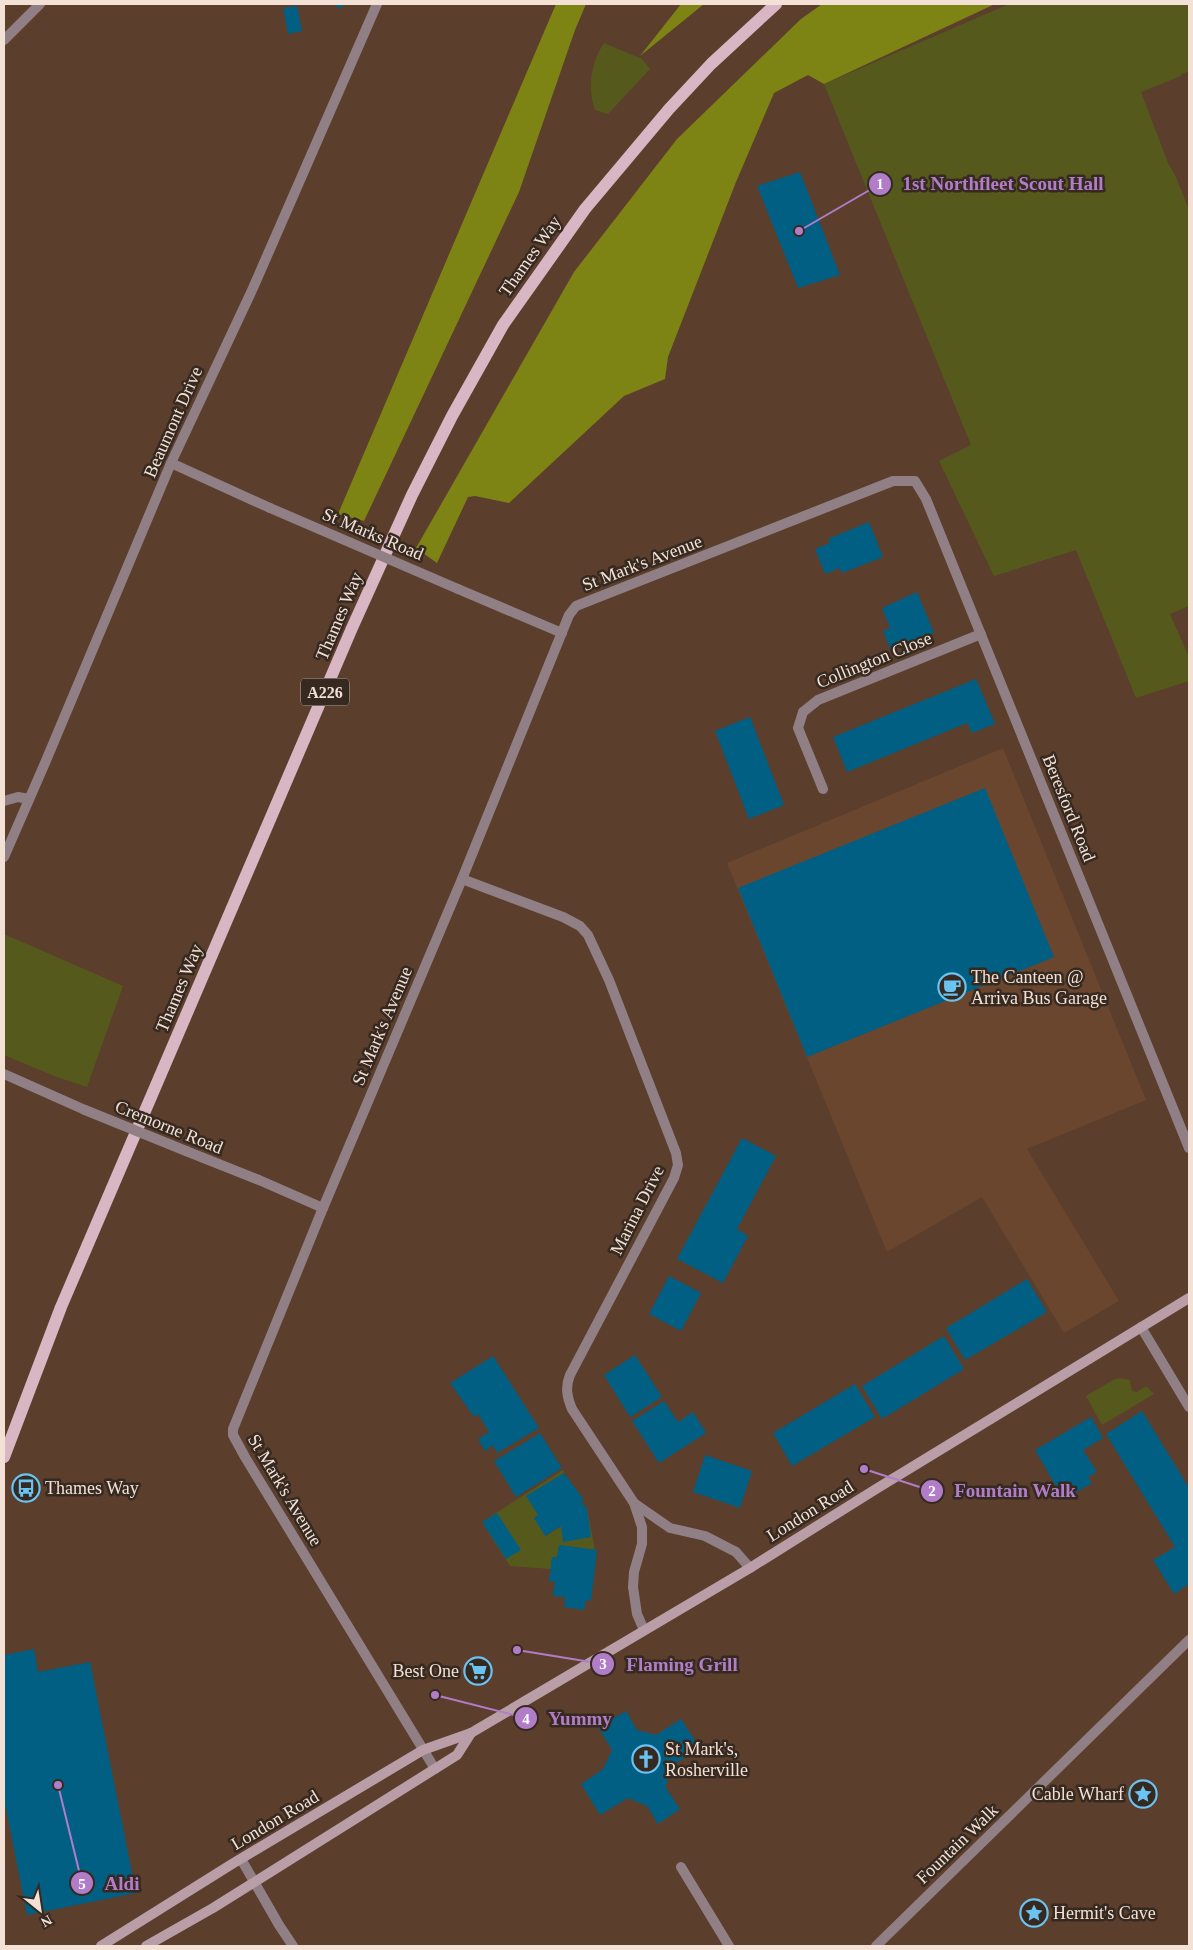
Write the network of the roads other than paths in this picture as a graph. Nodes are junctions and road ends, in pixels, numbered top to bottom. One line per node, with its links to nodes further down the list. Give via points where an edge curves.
1 (40, 4): 4 (street)
2 (377, 4): 5 (street, Beaumont Drive, via 253,288)
3 (776, 4): 20 (main road, Thames Way / A226, via 711,64 584,209 503,325 452,416 412,495 345,646 61,1307)
4 (4, 40)
5 (171, 463): 7 (street, St Marks Road, bridge); 10 (street, Beaumont Drive)
6 (915, 481): 7 (street, St Mark's Avenue, via 893,481 576,606); 8 (street, Beresford Road, via 926,498)
7 (562, 633): 13 (street, St Mark's Avenue)
8 (981, 634): 9 (street, Collington Close, via 818,700 803,712 798,728); 15 (street, Beresford Road)
9 (823, 789)
10 (29, 799): 11 (street, via 18,797); 12 (street, Beaumont Drive)
11 (4, 801)
12 (4, 857)
13 (462, 879): 16 (street, St Mark's Avenue); 21 (street, Marina Drive, via 563,917 588,934 676,1153 678,1165 674,1178 567,1385 572,1409)
14 (4, 1074): 16 (street, Cremorne Road, bridge)
15 (1189, 1148)
16 (323, 1208): 26 (street, St Mark's Avenue, via 233,1424 233,1434)
17 (1189, 1298): 18 (main road, London Road)
18 (1141, 1327): 19 (street); 22 (main road, London Road)
19 (1189, 1407)
20 (4, 1457)
21 (634, 1503): 22 (street, Marina Drive, via 670,1528 704,1536 736,1552); 23 (street, Marina Drive, via 642,1527 642,1544 633,1587 637,1614)
22 (750, 1568): 23 (main road, London Road)
23 (644, 1630): 25 (main road, London Road)
24 (1189, 1640): 35 (street, Fountain Walk)
25 (471, 1734): 26 (main road, London Road); 27 (main road, London Road, via 457,1755)
26 (423, 1750): 27 (street, St Mark's Avenue); 28 (main road, London Road)
27 (434, 1769): 30 (main road, London Road)
28 (241, 1859): 30 (street); 31 (main road, London Road)
29 (681, 1867): 34 (street)
30 (255, 1882): 32 (main road, London Road); 33 (street)
31 (101, 1946)
32 (146, 1946)
33 (293, 1946)
34 (729, 1946)
35 (876, 1946)

